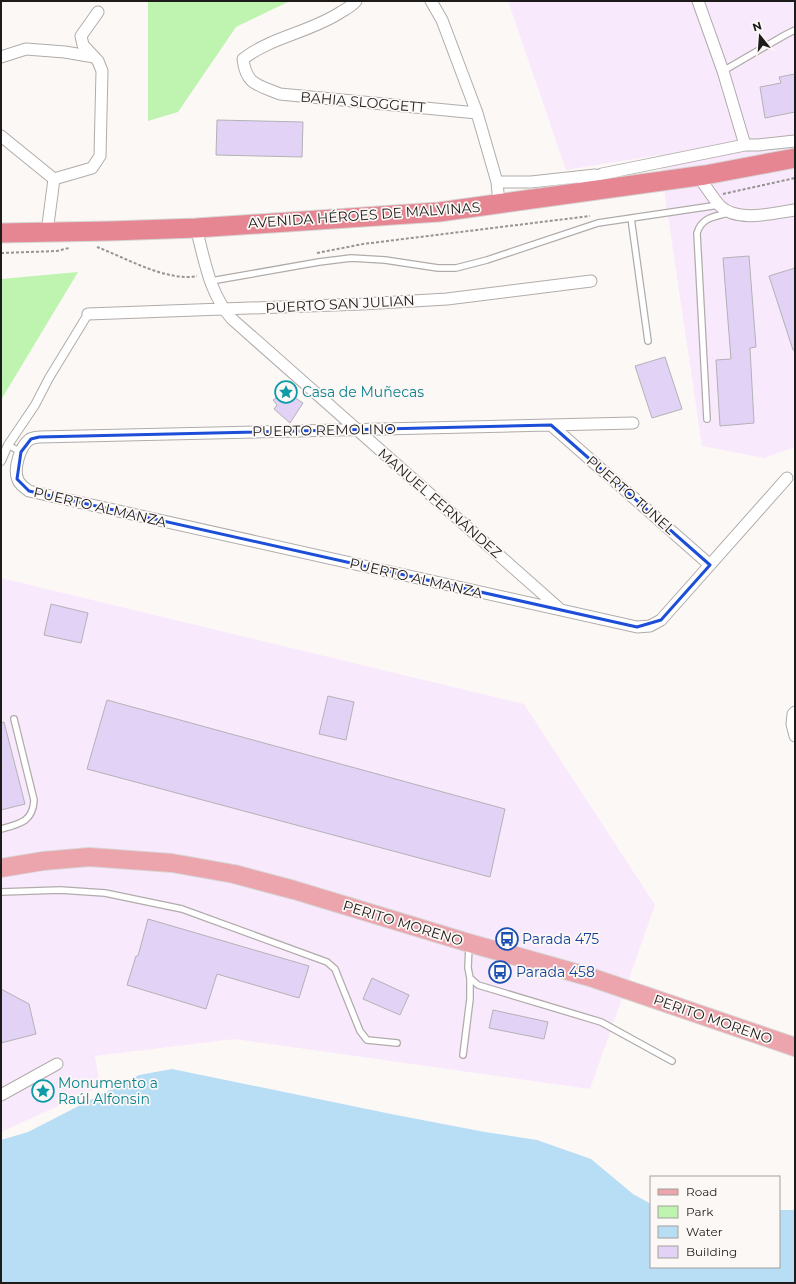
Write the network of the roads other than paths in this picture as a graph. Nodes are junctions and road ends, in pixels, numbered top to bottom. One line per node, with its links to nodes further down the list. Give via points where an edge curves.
1 (356, 1): 9 (street, BAHIA SLOGGETT, via 327,22 255,50 243,59 244,70 251,82 280,94)
2 (430, 1): 9 (street, via 442,20)
3 (698, 1): 8 (street)
4 (98, 12): 7 (street, via 81,36 83,45)
5 (795, 30): 8 (lane)
6 (1, 56): 7 (street, via 26,49)
7 (94, 57): 16 (street, via 102,71 100,156 92,168)
8 (722, 71): 12 (street)
9 (477, 113): 17 (street)
10 (1, 136): 16 (street)
11 (795, 141): 12 (street)
12 (745, 145): 14 (street)
13 (795, 158): 15 (highway, AVENIDA HÉROES DE MALVINAS)
14 (602, 174): 17 (street, via 531,182); 18 (street)
15 (698, 176): 18 (highway, AVENIDA HÉROES DE MALVINAS); 20 (street)
16 (54, 179): 25 (street)
17 (497, 182): 19 (street)
18 (574, 193): 19 (highway, AVENIDA HÉROES DE MALVINAS)
19 (499, 204): 24 (highway, AVENIDA HÉROES DE MALVINAS, via 439,212)
20 (719, 205): 22 (street); 23 (lane)
21 (795, 210): 22 (street, via 741,216)
22 (729, 213): 32 (lane, via 708,219 700,225 697,233)
23 (631, 218): 27 (lane, via 598,223 456,268 351,258); 31 (lane)
24 (196, 228): 25 (highway, AVENIDA HÉROES DE MALVINAS); 27 (street, MANUEL FERNÁNDEZ)
25 (47, 232): 26 (highway, AVENIDA HÉROES DE MALVINAS)
26 (1, 233)
27 (209, 278): 29 (street, MANUEL FERNÁNDEZ)
28 (591, 281): 29 (street, PUERTO SAN JULIAN, via 447,299)
29 (223, 309): 30 (street, PUERTO SAN JULIAN); 35 (street, MANUEL FERNÁNDEZ)
30 (88, 314): 36 (street, via 35,405)
31 (648, 341)
32 (707, 419)
33 (633, 423): 34 (street, PUERTO REMOLINO)
34 (551, 425): 35 (street, PUERTO REMOLINO); 40 (street, PUERTO TUNEL)
35 (357, 429): 37 (street, PUERTO REMOLINO, via 39,437 31,439); 41 (street, MANUEL FERNÁNDEZ)
36 (8, 445): 37 (lane); 38 (street)
37 (21, 452): 41 (street, PUERTO ALMANZA, via 16,469 17,478 29,491)
38 (1, 461)
39 (787, 478): 40 (street, PUERTO ALMANZA)
40 (710, 565): 41 (street, PUERTO ALMANZA, via 661,620 650,626 638,627)
41 (561, 610)
42 (795, 712): 44 (street, via 792,724)
43 (14, 719): 45 (lane, via 34,806 28,819)
44 (795, 736)
45 (1, 829)
46 (1, 868): 48 (main road, PERITO MORENO, via 42,861 89,858 172,863 234,874 294,890)
47 (1, 892): 50 (lane, via 60,890 104,893 182,909 327,962 335,970 360,1031 367,1040)
48 (469, 943): 49 (lane); 51 (main road, PERITO MORENO, via 590,977)
49 (470, 978): 52 (lane); 53 (lane, via 478,985 489,989 601,1022)
50 (397, 1043)
51 (795, 1047)
52 (463, 1055)
53 (672, 1061)
54 (57, 1064): 55 (street)
55 (1, 1095)

